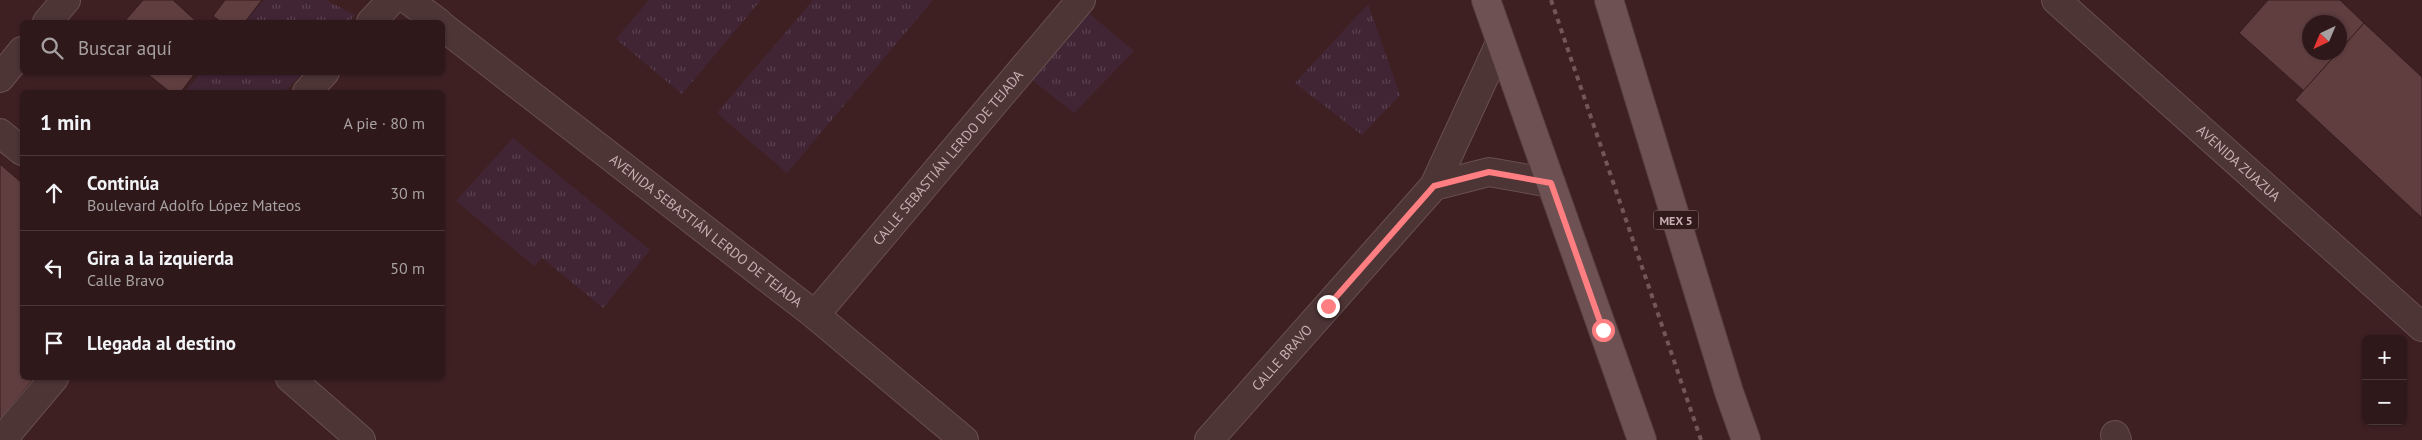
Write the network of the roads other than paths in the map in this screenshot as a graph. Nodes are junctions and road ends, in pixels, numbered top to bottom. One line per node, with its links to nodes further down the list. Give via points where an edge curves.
1 (66, 0): 8 (street)
2 (392, 0): 9 (street)
3 (408, 0): 10 (street)
4 (1081, 0): 21 (street, CALLE SEBASTIÁN LERDO DE TEJADA)
5 (1486, 0): 12 (main road)
6 (1609, 0): 30 (main road, MEX 5)
7 (2056, 0): 22 (street, AVENIDA ZUAZUA)
8 (49, 20)
9 (373, 20)
10 (435, 20)
11 (445, 28): 21 (street, AVENIDA SEBASTIÁN LERDO DE TEJADA)
12 (1500, 43): 19 (main road); 20 (street, CALLE BRAVO)
13 (20, 53): 15 (street)
14 (322, 75): 16 (street)
15 (0, 78)
16 (309, 90)
17 (0, 133): 18 (street)
18 (20, 149)
19 (1551, 183): 20 (street, via 1489,172); 29 (main road)
20 (1434, 186): 28 (street, CALLE BRAVO)
21 (815, 315): 27 (street, AVENIDA SEBASTIÁN LERDO DE TEJADA)
22 (2422, 327)
23 (52, 380): 25 (street)
24 (292, 380): 26 (street)
25 (2, 440)
26 (361, 440)
27 (964, 440)
28 (1209, 440)
29 (1642, 440)
30 (1746, 440)

